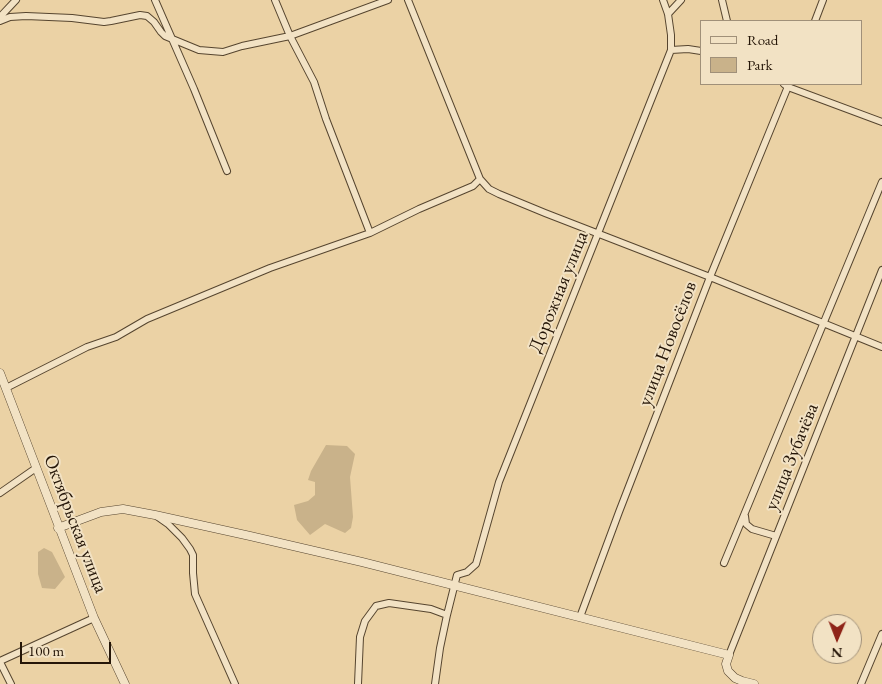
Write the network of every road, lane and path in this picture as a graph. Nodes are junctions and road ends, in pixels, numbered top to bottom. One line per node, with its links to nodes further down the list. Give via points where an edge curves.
1 (16, 0): 11 (street)
2 (155, 0): 16 (street)
3 (275, 0): 15 (street)
4 (388, 0): 15 (street)
5 (408, 0): 22 (street)
6 (663, 0): 10 (street, Дорожная улица)
7 (681, 0): 10 (street)
8 (722, 0): 12 (street)
9 (823, 0): 13 (street)
10 (668, 14): 17 (street, Дорожная улица)
11 (0, 17)
12 (727, 20)
13 (814, 20)
14 (0, 21): 16 (street, via 26,16 111,22 140,15 148,16 161,32)
15 (290, 36): 16 (street, via 222,52 199,50); 24 (street, via 314,82)
16 (171, 38): 21 (street)
17 (671, 50): 18 (street); 25 (street, Дорожная улица)
18 (700, 51)
19 (787, 85): 20 (street); 27 (street, улица Новосёлов)
20 (882, 122)
21 (227, 171)
22 (480, 179): 24 (street, via 473,186); 25 (street, via 499,194)
23 (882, 182): 28 (street, улица Зубачёва)
24 (370, 233): 32 (street, via 270,268 146,319 116,337 87,347)
25 (599, 233): 27 (street); 40 (street, Дорожная улица, via 499,482 476,564 457,576)
26 (882, 270): 29 (street, улица Зубачёва)
27 (710, 277): 28 (street); 43 (street, улица Новосёлов)
28 (824, 323): 29 (street); 36 (street, улица Зубачёва)
29 (856, 337): 30 (street); 38 (street, улица Зубачёва)
30 (882, 348)
31 (0, 373): 32 (street, Октябрьская улица)
32 (6, 388): 33 (street, Октябрьская улица)
33 (36, 468): 34 (street); 37 (street, Октябрьская улица)
34 (0, 493)
35 (155, 515): 37 (street, via 114,510); 40 (street); 49 (street, via 168,524 190,549 195,594)
36 (744, 515): 38 (street, via 752,530); 39 (street, улица Зубачёва)
37 (58, 528): 42 (street, Октябрьская улица)
38 (776, 536): 45 (street, улица Зубачёва)
39 (724, 563)
40 (454, 586): 41 (street); 43 (street)
41 (446, 615): 50 (street, via 431,609 390,603 376,606 360,637); 51 (street)
42 (94, 618): 46 (street); 48 (street, Октябрьская улица)
43 (580, 618): 45 (street)
44 (882, 634): 53 (street)
45 (729, 655): 52 (street, via 728,671 742,682)
46 (0, 661): 47 (street)
47 (11, 684)
48 (125, 684)
49 (235, 684)
50 (358, 684)
51 (435, 684)
52 (754, 684)
53 (862, 684)

